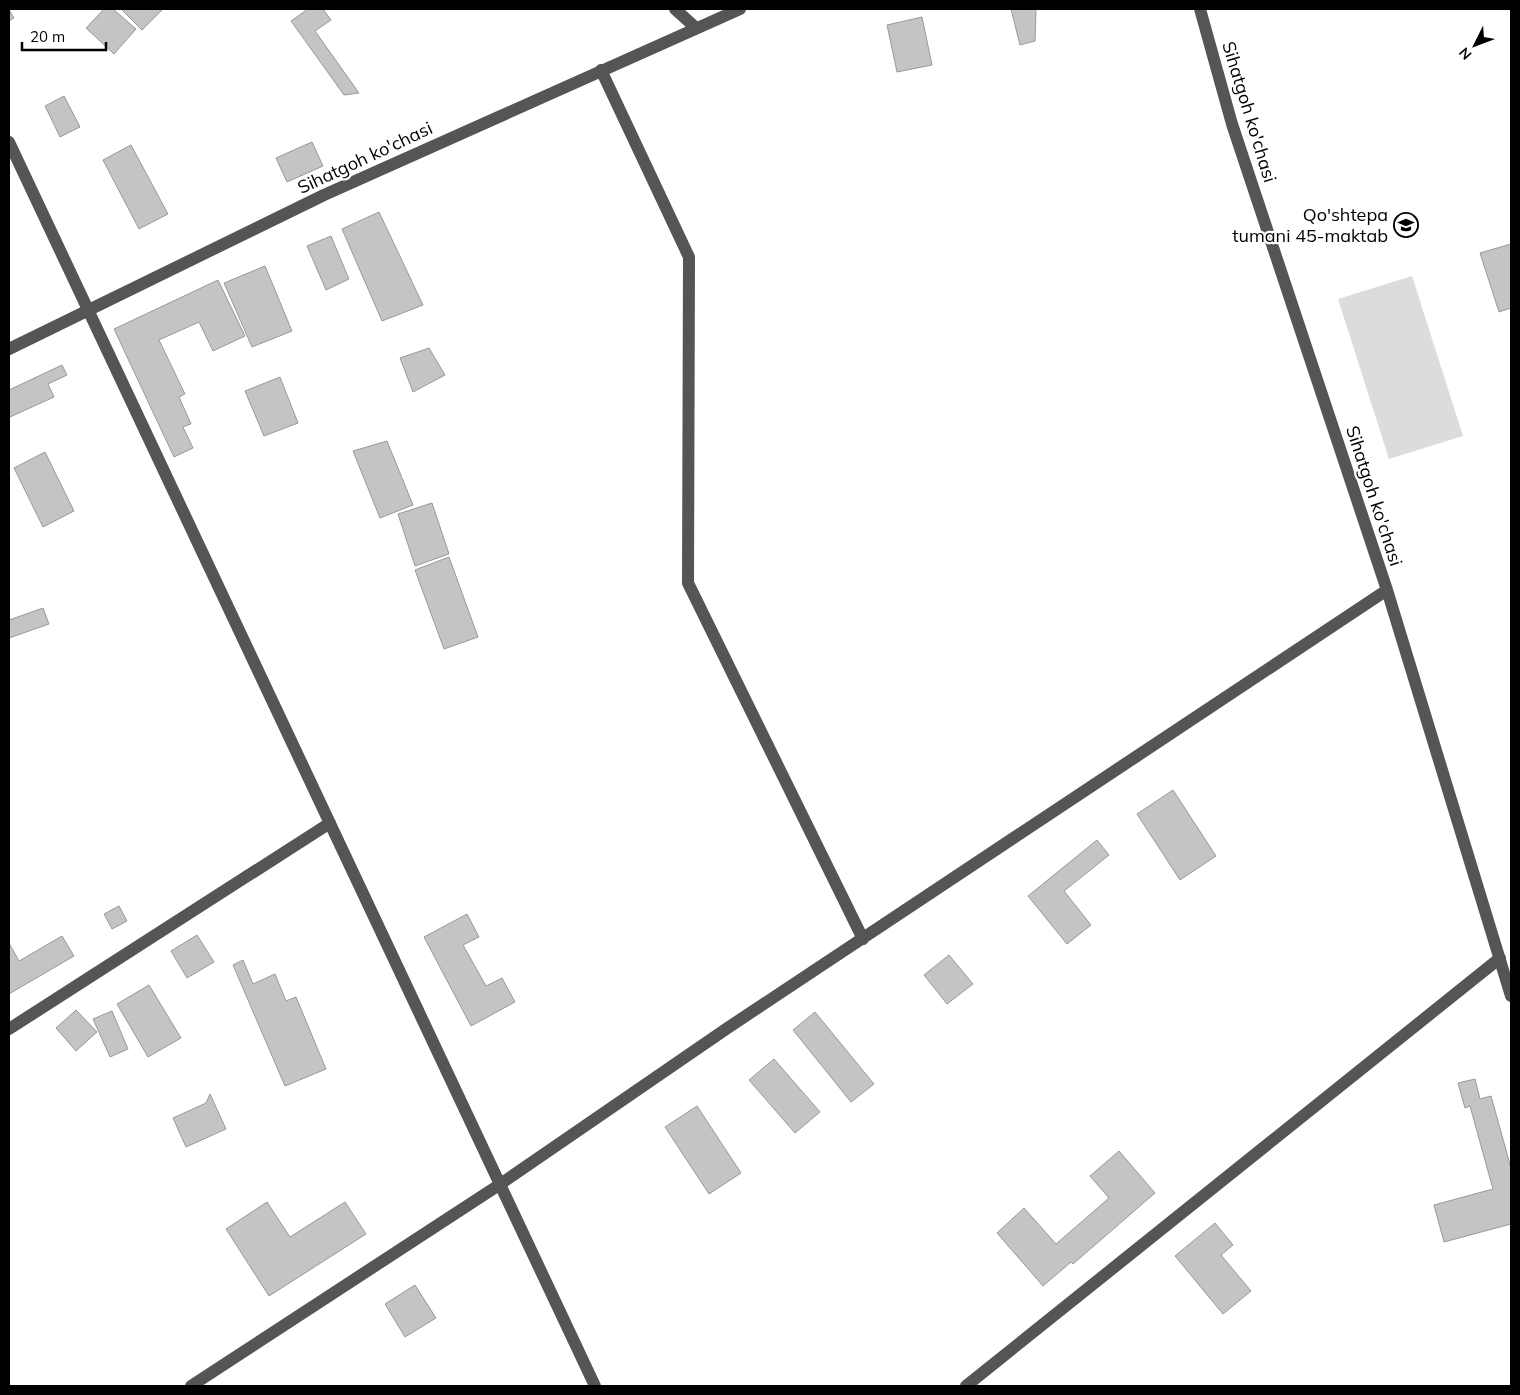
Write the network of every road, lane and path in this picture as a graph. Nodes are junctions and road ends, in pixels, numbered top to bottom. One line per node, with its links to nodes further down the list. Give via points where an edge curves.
1 (676, 9): 4 (street)
2 (740, 9): 4 (street, Sihatgoh ko'chasi)
3 (1200, 9): 9 (street, Sihatgoh ko'chasi, via 1235,134)
4 (696, 28): 5 (street, Sihatgoh ko'chasi)
5 (601, 70): 7 (street, Sihatgoh ko'chasi, via 324,195); 11 (street, via 689,258 688,583)
6 (9, 142): 7 (street)
7 (88, 310): 8 (street, Sihatgoh ko'chasi); 10 (street)
8 (9, 349)
9 (1387, 590): 11 (street); 12 (street, Sihatgoh ko'chasi)
10 (330, 823): 14 (street); 15 (street)
11 (863, 939): 15 (street)
12 (1500, 958): 13 (street, Sihatgoh ko'chasi); 18 (street)
13 (1511, 996)
14 (9, 1029)
15 (499, 1185): 16 (street); 17 (street)
16 (191, 1386)
17 (595, 1386)
18 (966, 1386)

